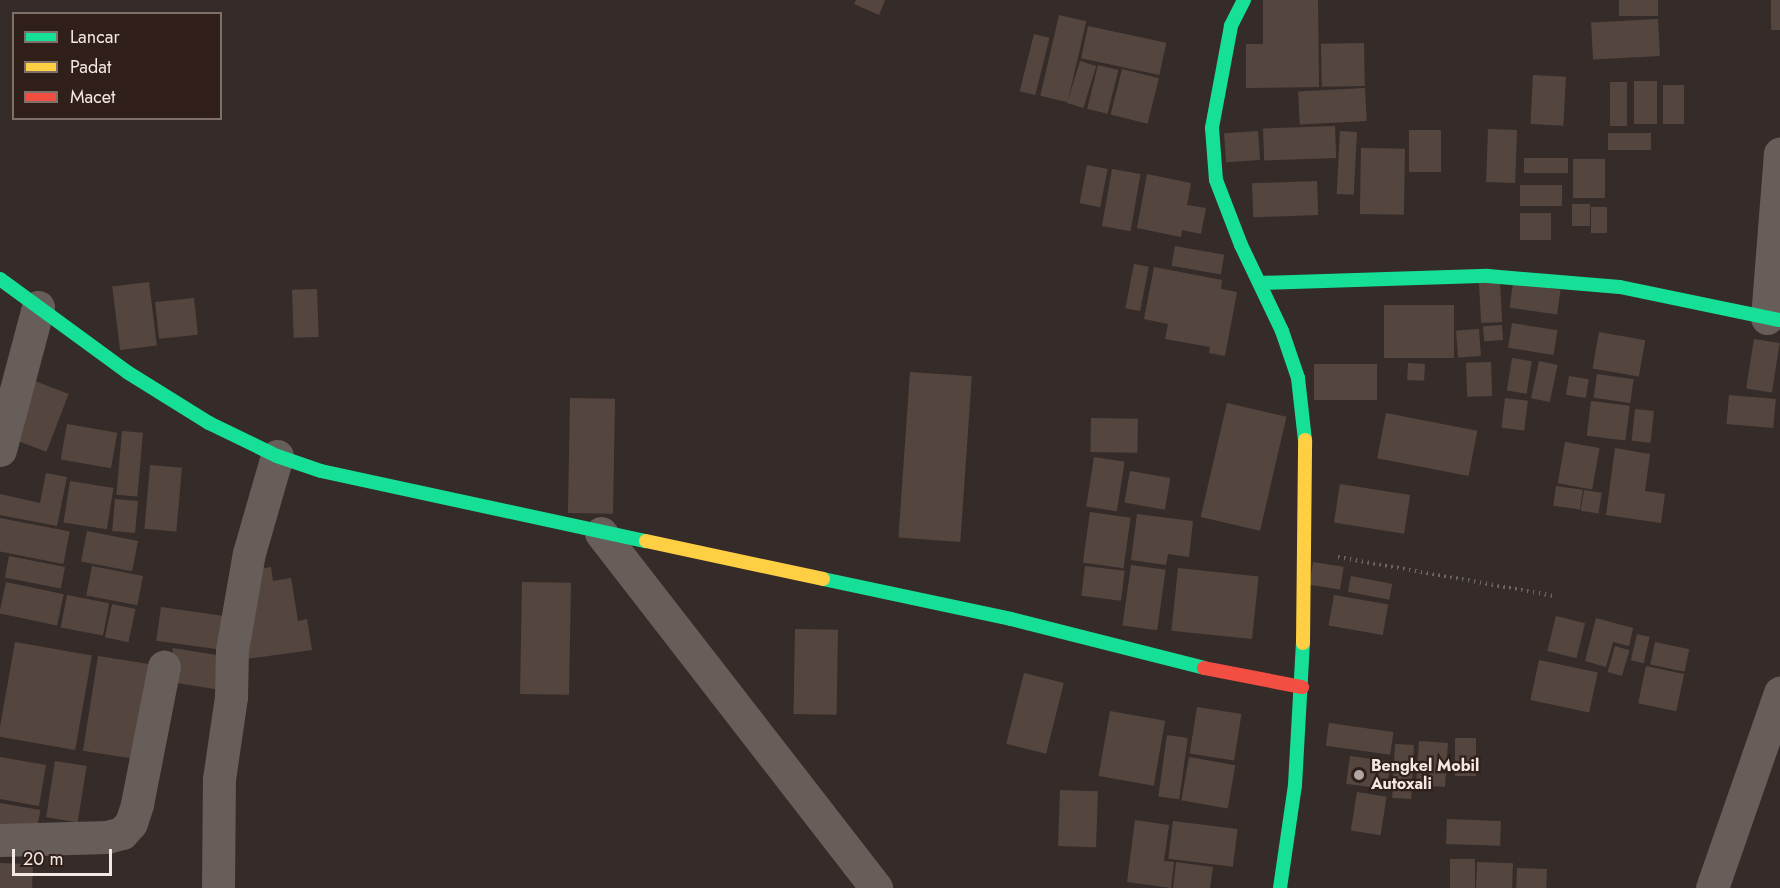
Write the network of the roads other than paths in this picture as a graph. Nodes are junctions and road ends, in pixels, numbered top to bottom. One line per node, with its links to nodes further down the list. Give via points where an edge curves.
1 (1244, 0): 4 (street, via 1231,26 1222,67 1212,128 1213,154 1225,210)
2 (1780, 154): 6 (street)
3 (0, 279): 5 (street)
4 (1260, 283): 6 (street, via 1488,276 1620,287); 11 (street, via 1282,331 1301,397 1307,463)
5 (38, 307): 7 (street); 8 (street, via 136,378 209,423)
6 (1774, 319)
7 (0, 450)
8 (277, 456): 9 (street, via 370,483); 14 (street, via 249,553 232,650 231,697 219,779)
9 (601, 532): 11 (street, via 1011,619 1212,670); 15 (street)
10 (164, 667): 13 (street, via 137,804 122,833 107,837)
11 (1302, 687): 16 (street, via 1295,785)
12 (1780, 693): 17 (street)
13 (0, 840)
14 (218, 888)
15 (876, 888)
16 (1280, 888)
17 (1712, 888)

